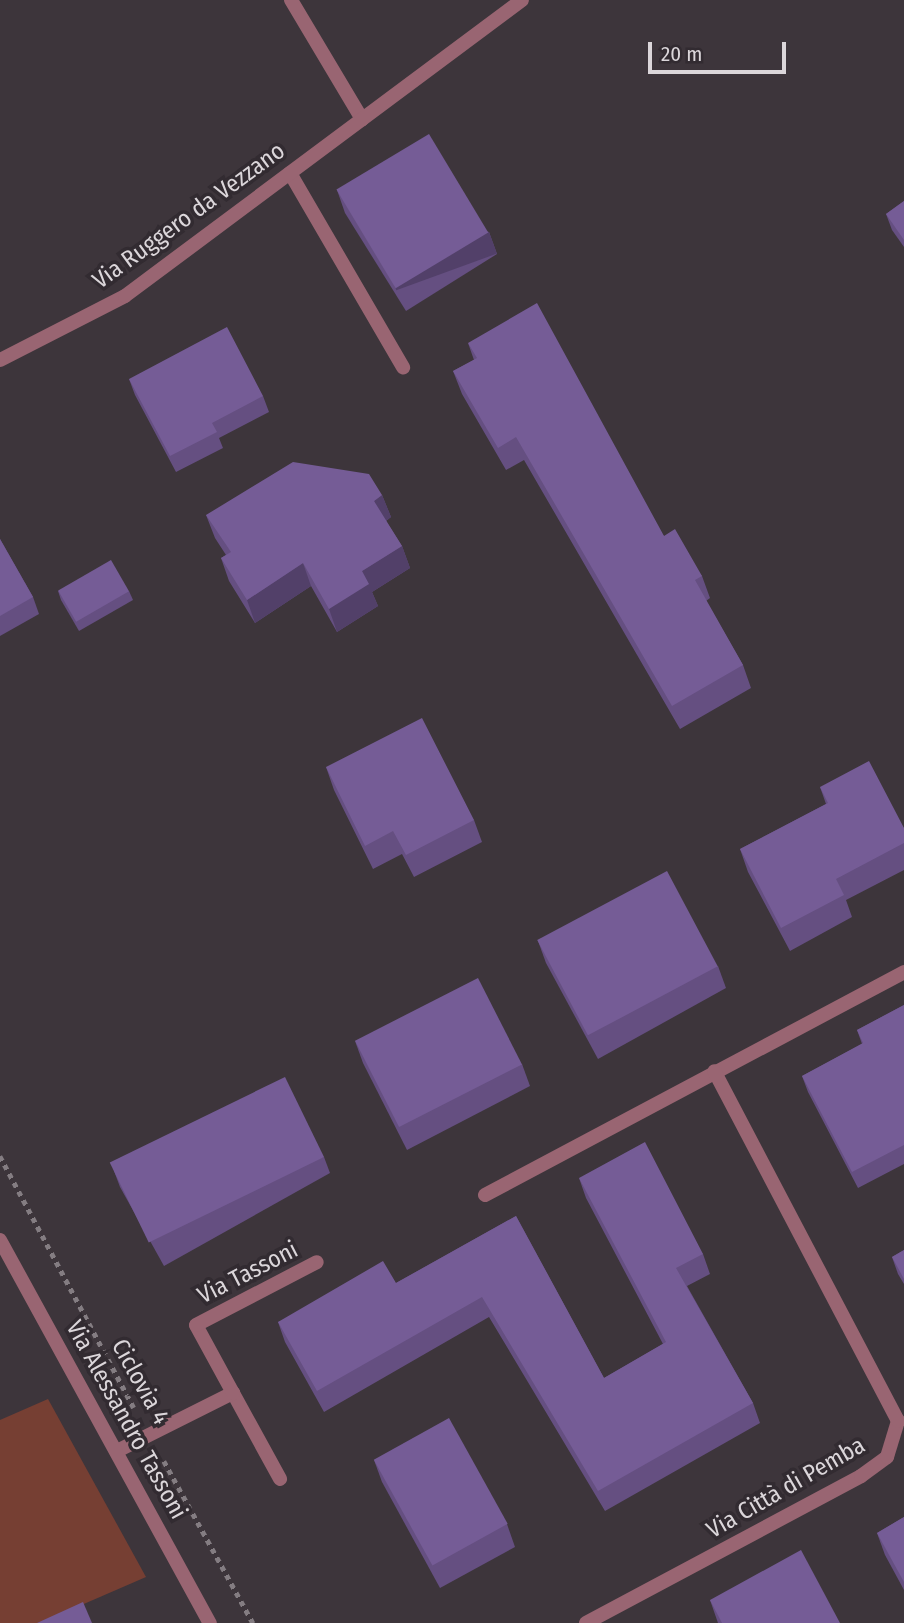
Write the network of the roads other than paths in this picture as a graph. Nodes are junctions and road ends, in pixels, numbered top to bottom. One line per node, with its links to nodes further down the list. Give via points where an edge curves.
1 (291, 0): 3 (street)
2 (522, 0): 3 (street, Via Ruggero da Vezzano)
3 (362, 119): 4 (street, Via Ruggero da Vezzano)
4 (290, 173): 5 (street, Via Ruggero da Vezzano, via 125,296); 6 (street)
5 (0, 360)
6 (403, 367)
7 (904, 972): 8 (street)
8 (714, 1072): 9 (street); 13 (street, Via Città di Pemba, via 898,1421)
9 (485, 1195)
10 (0, 1240): 14 (street, Via Alessandro Tassoni)
11 (317, 1262): 12 (street, Via Tassoni, via 196,1325)
12 (233, 1393): 14 (street); 15 (street)
13 (898, 1443): 17 (street, Via Città di Pemba, via 861,1476)
14 (117, 1451): 16 (street, Via Alessandro Tassoni)
15 (280, 1479)
16 (211, 1623)
17 (586, 1623)

